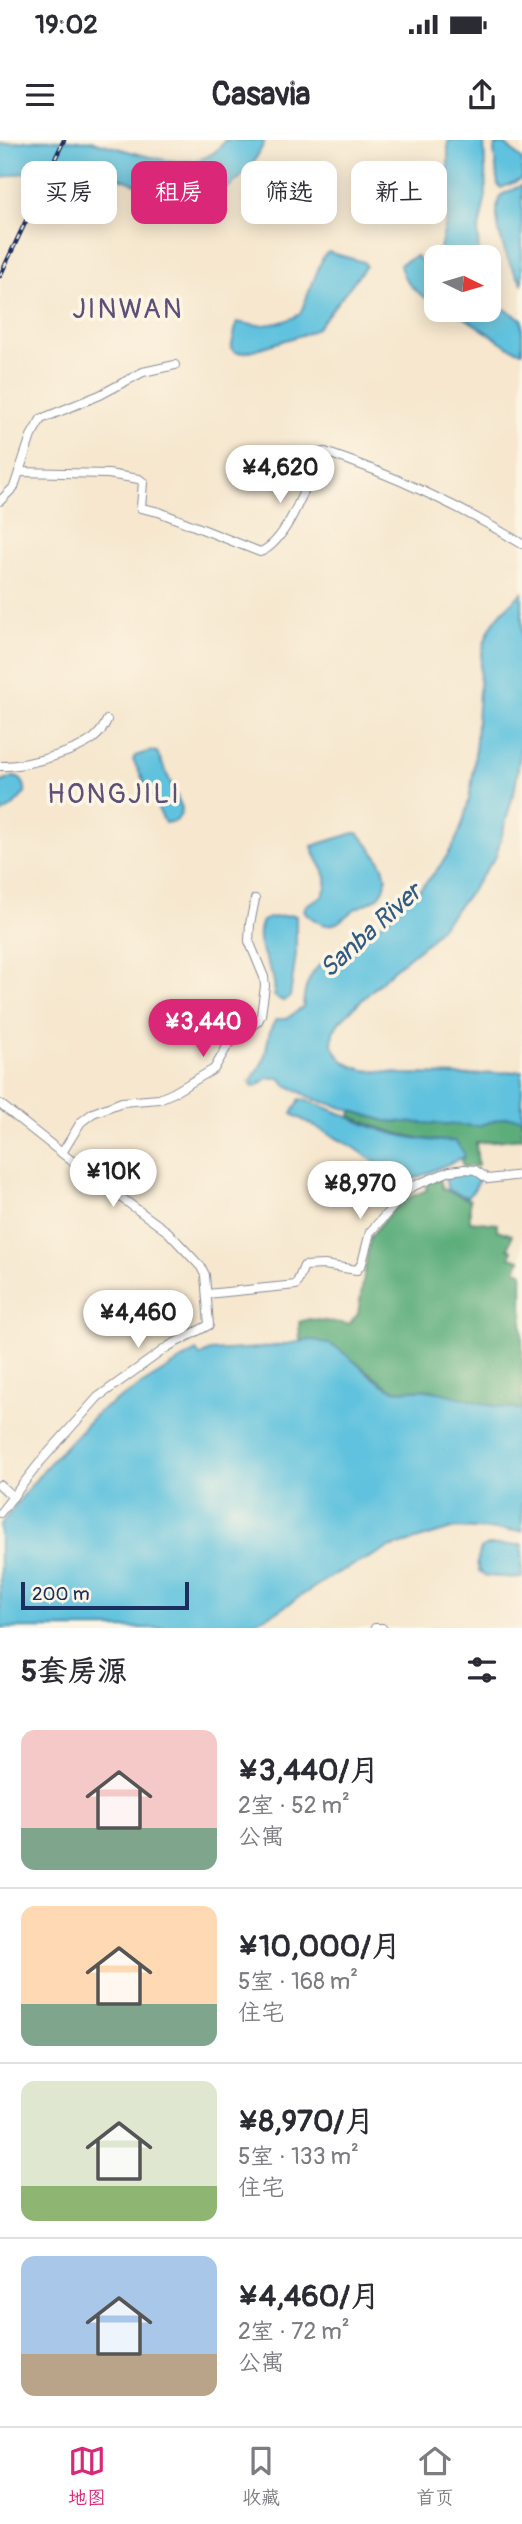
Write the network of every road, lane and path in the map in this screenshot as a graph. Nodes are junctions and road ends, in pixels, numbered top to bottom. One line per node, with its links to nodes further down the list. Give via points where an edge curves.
1 (175, 365): 2 (street, via 143,372 42,418)
2 (19, 472): 3 (street, via 11,492); 4 (street, via 139,479 143,482 141,508 260,552 282,533 320,453 325,452 486,522)
3 (0, 501)
4 (522, 544)
5 (107, 720): 6 (street, via 92,740 35,762)
6 (0, 766)
7 (255, 899): 9 (street, via 250,942 265,986 258,1021 228,1045 216,1068 159,1099 122,1102 93,1113 81,1122)
8 (0, 1104): 9 (street)
9 (61, 1153): 11 (street, via 168,1231 203,1269)
10 (522, 1175): 11 (street, via 488,1179 466,1169 411,1187 370,1232 358,1270 304,1266 293,1286)
11 (207, 1294): 13 (street, via 209,1325 169,1346 98,1397)
12 (0, 1485): 13 (street)
13 (13, 1497): 14 (street)
14 (0, 1513)
15 (375, 1628): 16 (street)
16 (383, 1628)

